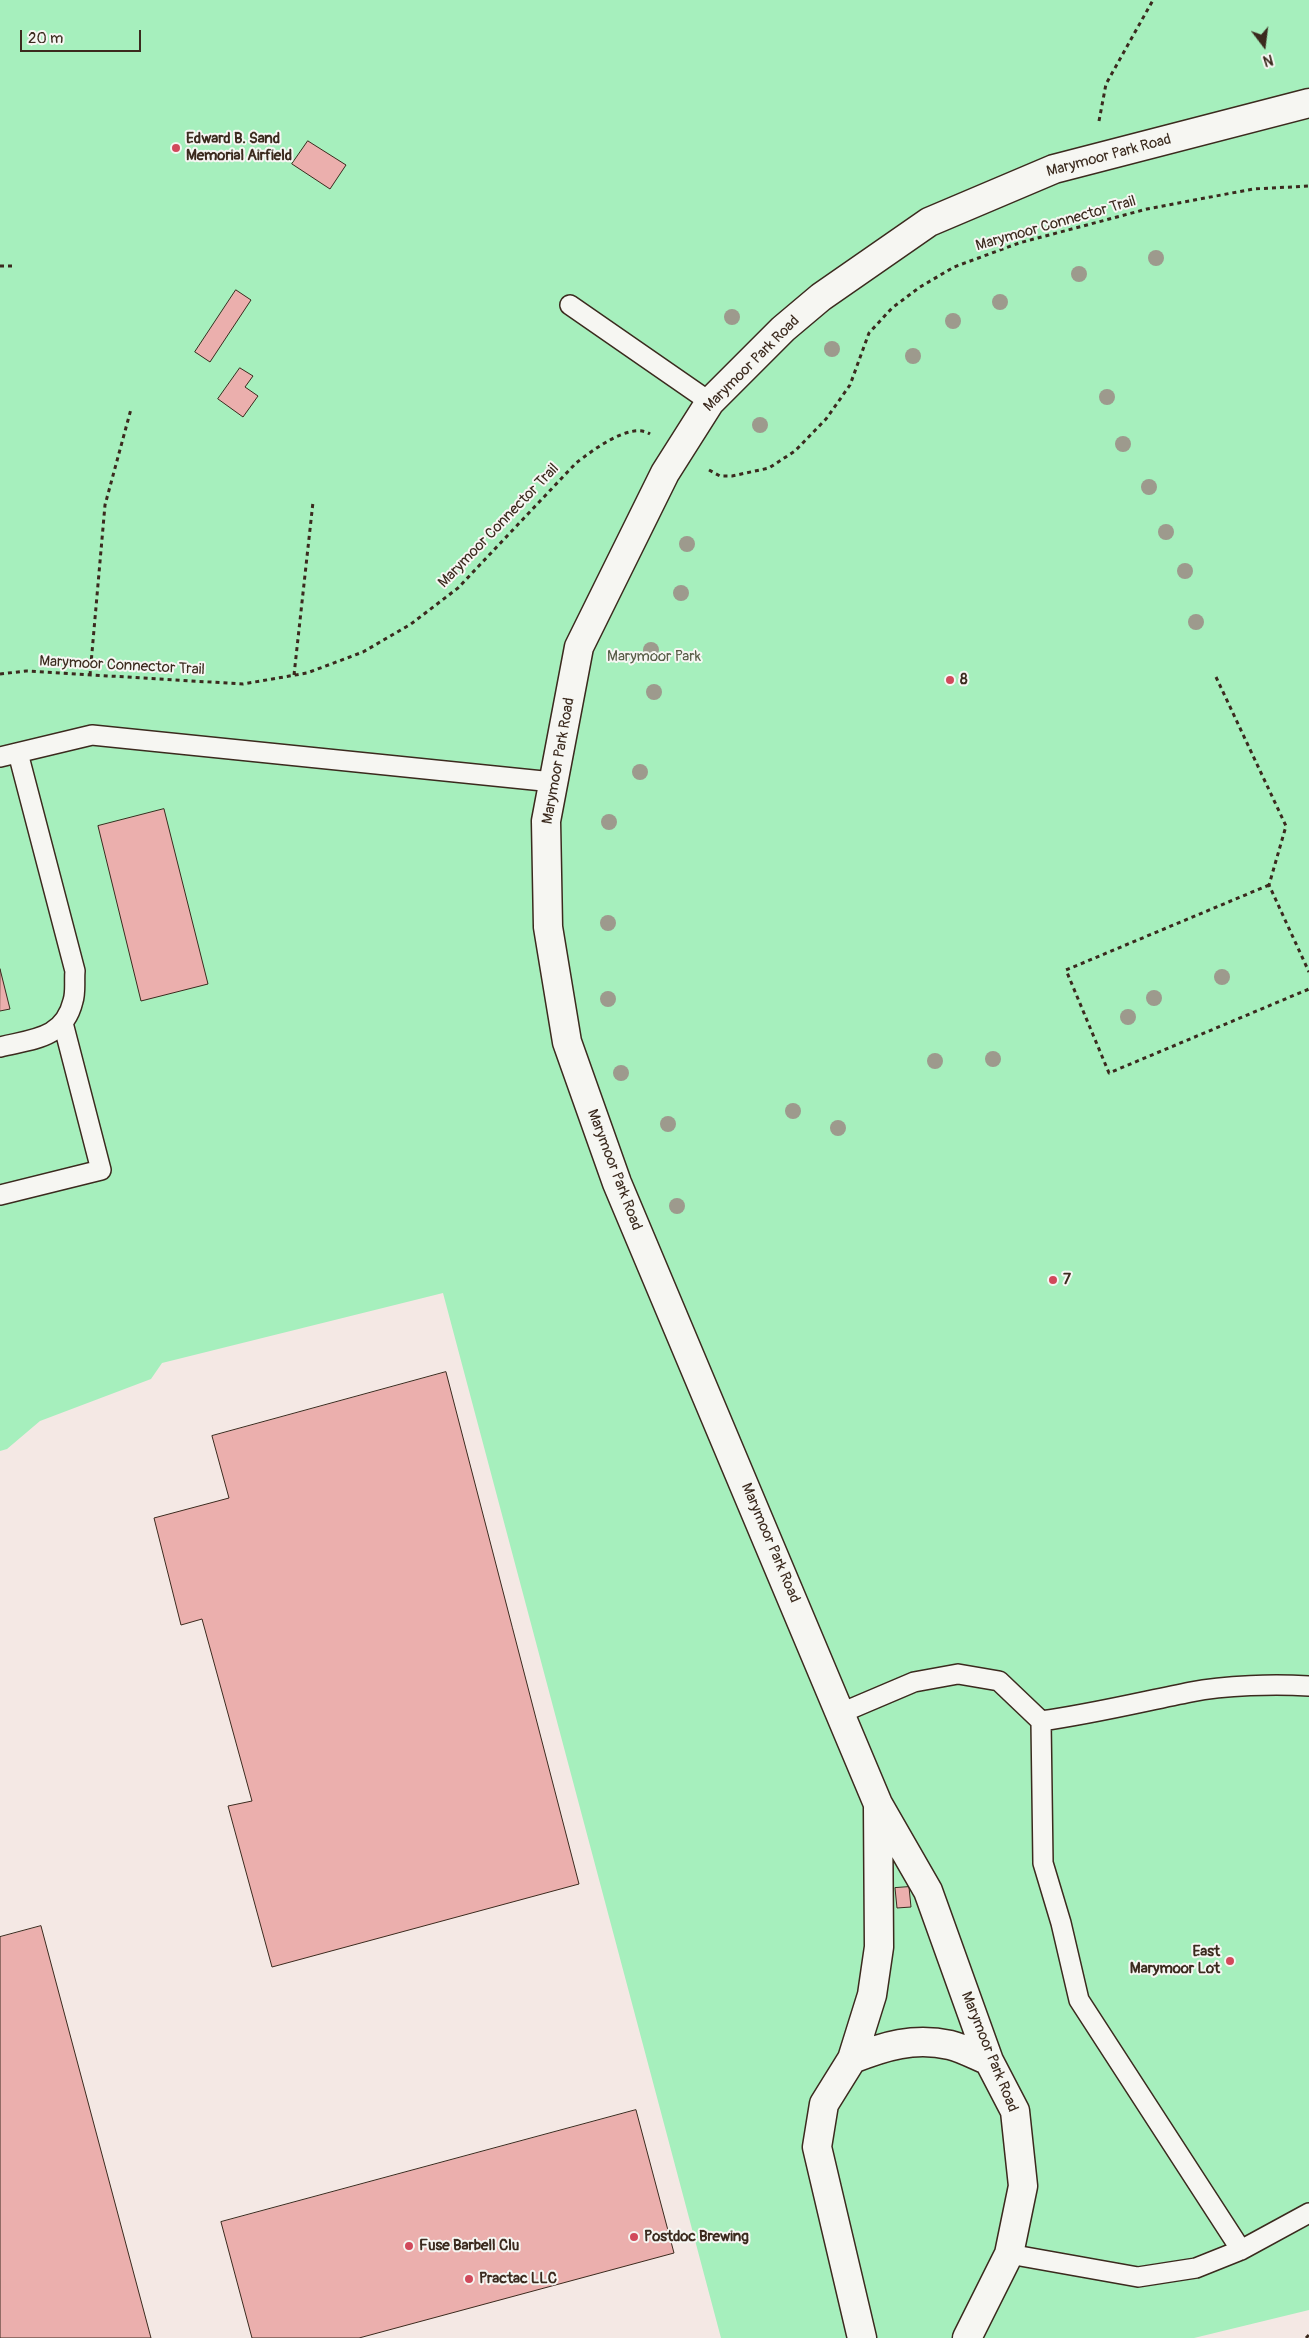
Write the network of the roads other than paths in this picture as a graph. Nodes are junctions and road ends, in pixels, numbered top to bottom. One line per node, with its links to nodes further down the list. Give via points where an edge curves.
1 (1309, 104): 3 (street, Marymoor Park Road, via 1054,170 929,222 821,297 783,329)
2 (570, 305): 3 (lane)
3 (710, 402): 6 (street, Marymoor Park Road, via 665,473 579,647)
4 (18, 753): 5 (lane); 6 (lane, via 92,735); 7 (lane, via 75,970 73,1001)
5 (0, 757)
6 (554, 782): 11 (street, Marymoor Park Road, via 546,821 548,927 567,1042 617,1183)
7 (63, 1022): 8 (lane, via 49,1035); 9 (lane, via 101,1170)
8 (0, 1047)
9 (0, 1195)
10 (1309, 1686): 12 (lane, via 1281,1684 1193,1691 1126,1707)
11 (841, 1713): 12 (lane, via 914,1682 958,1674 999,1681); 13 (street, Marymoor Park Road)
12 (1041, 1721): 17 (lane, via 1042,1862 1080,2000)
13 (878, 1804): 14 (street, Marymoor Park Road, via 879,1947 872,1995); 15 (street, Marymoor Park Road, via 928,1891)
14 (852, 2058): 15 (street, via 885,2046 921,2042 951,2045); 19 (street, Marymoor Park Road, via 824,2104 817,2147)
15 (989, 2062): 18 (street, Marymoor Park Road, via 1014,2111 1023,2186)
16 (1309, 2213): 17 (lane)
17 (1240, 2250): 18 (lane, via 1196,2268 1138,2277)
18 (1009, 2254): 20 (street, Marymoor Park Road)
19 (862, 2338)
20 (967, 2338)

